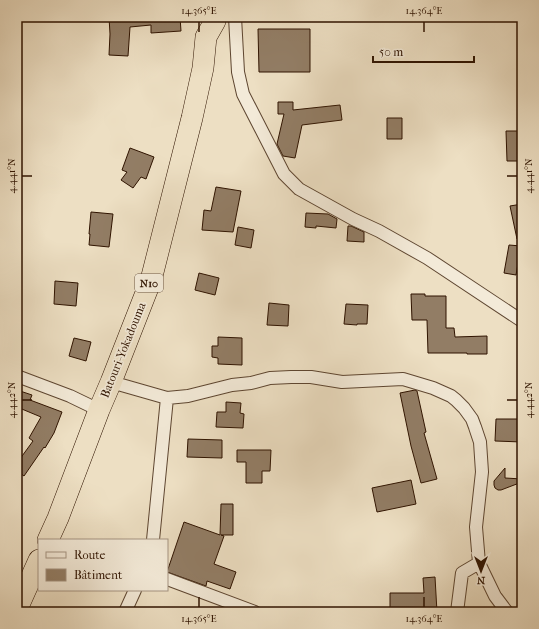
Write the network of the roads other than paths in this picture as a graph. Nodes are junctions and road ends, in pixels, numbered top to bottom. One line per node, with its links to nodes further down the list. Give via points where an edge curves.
1 (235, 17): 3 (street, via 238,72 243,94 284,174 299,189 427,258)
2 (217, 18): 5 (highway, Batouri-Yokadouma / N10, via 206,37 202,75 151,280)
3 (522, 321)
4 (17, 376): 7 (street)
5 (111, 382): 6 (street); 7 (highway, Batouri-Yokadouma / N10)
6 (167, 398): 9 (street); 11 (street, via 188,396 270,378 290,377 342,382 403,379 434,388 450,396 472,419 480,442 482,472 476,527)
7 (99, 410): 8 (highway, Batouri-Yokadouma / N10)
8 (48, 539)
9 (153, 539)
10 (38, 562): 14 (highway)
11 (479, 562): 17 (street, via 462,573); 18 (street, via 495,596)
12 (168, 579): 16 (street)
13 (135, 591): 15 (street)
14 (17, 610)
15 (125, 612)
16 (255, 612)
17 (457, 612)
18 (507, 612)

